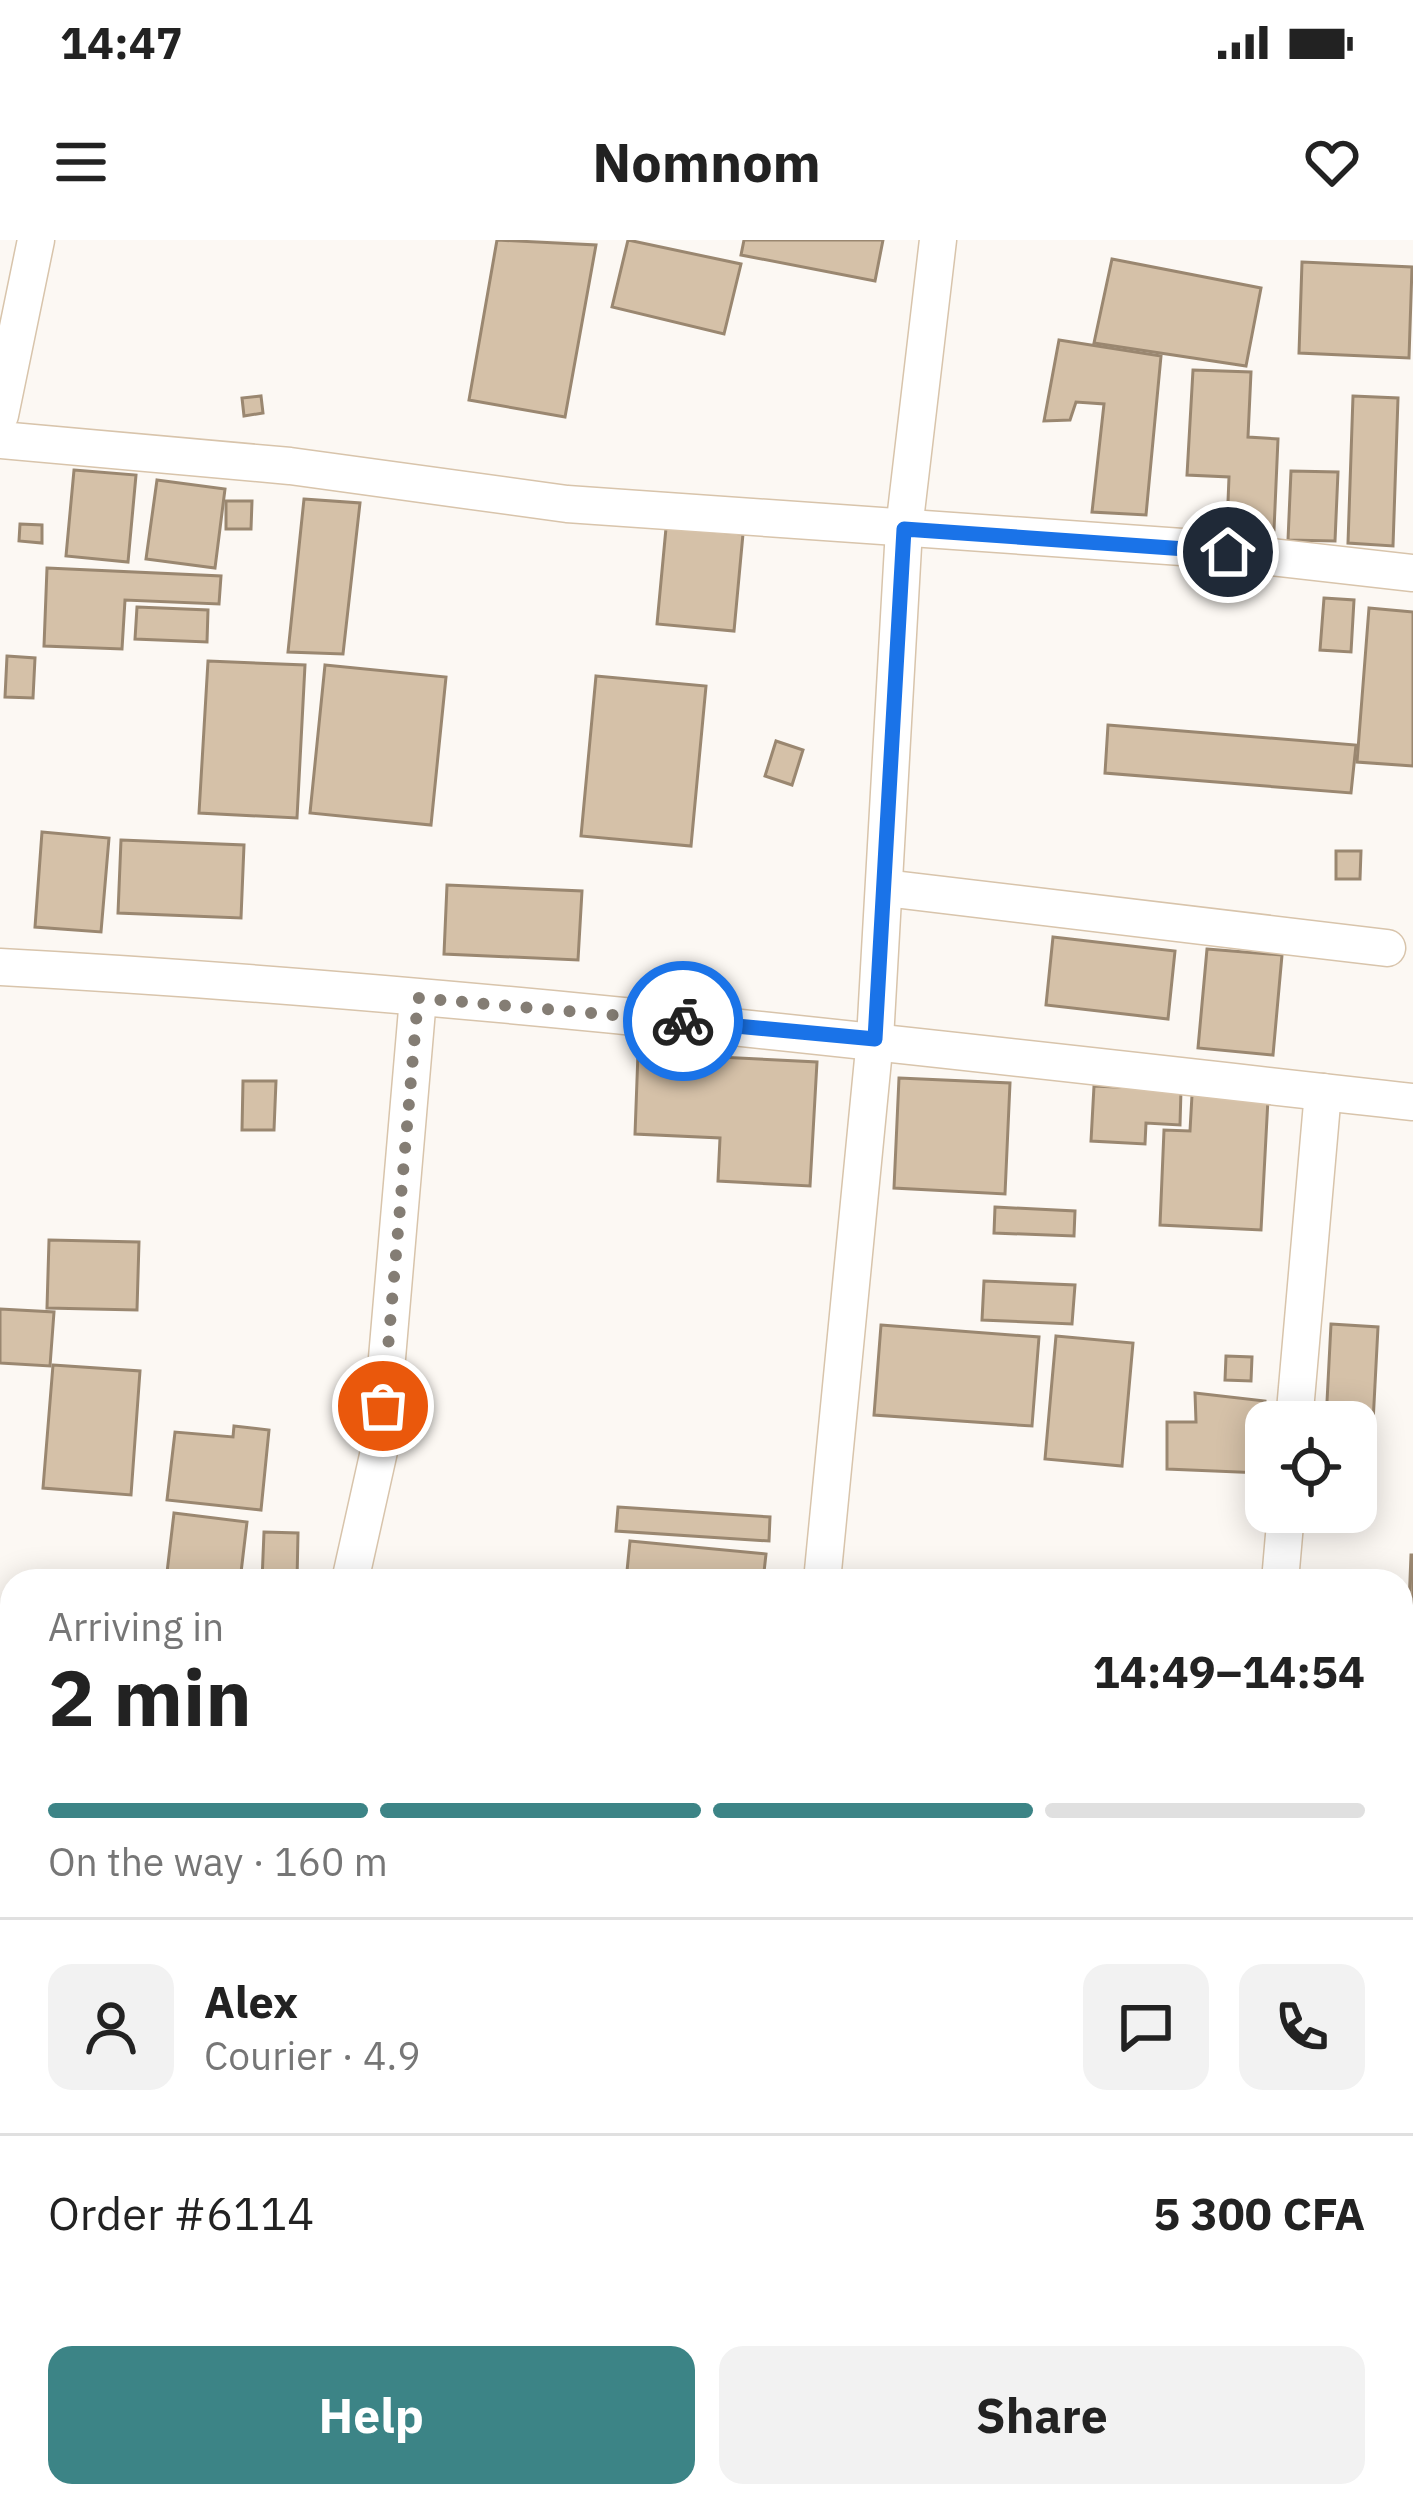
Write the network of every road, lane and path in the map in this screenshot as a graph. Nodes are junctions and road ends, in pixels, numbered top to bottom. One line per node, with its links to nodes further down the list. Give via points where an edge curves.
1 (36, 240): 3 (street)
2 (938, 240): 6 (street)
3 (4, 364): 4 (street)
4 (0, 415)
5 (0, 440): 6 (street, via 290,466 567,504)
6 (904, 529): 7 (street, via 1182,547); 8 (street)
7 (1413, 573)
8 (885, 888): 9 (street); 12 (street)
9 (1387, 948)
10 (0, 967): 11 (street)
11 (418, 998): 12 (street); 17 (street, via 379,1451)
12 (875, 1039): 13 (street); 18 (street)
13 (1322, 1092): 14 (street); 15 (street)
14 (1413, 1102)
15 (1296, 1401)
16 (1284, 1533): 19 (street)
17 (353, 1569)
18 (823, 1569)
19 (1281, 1569)

